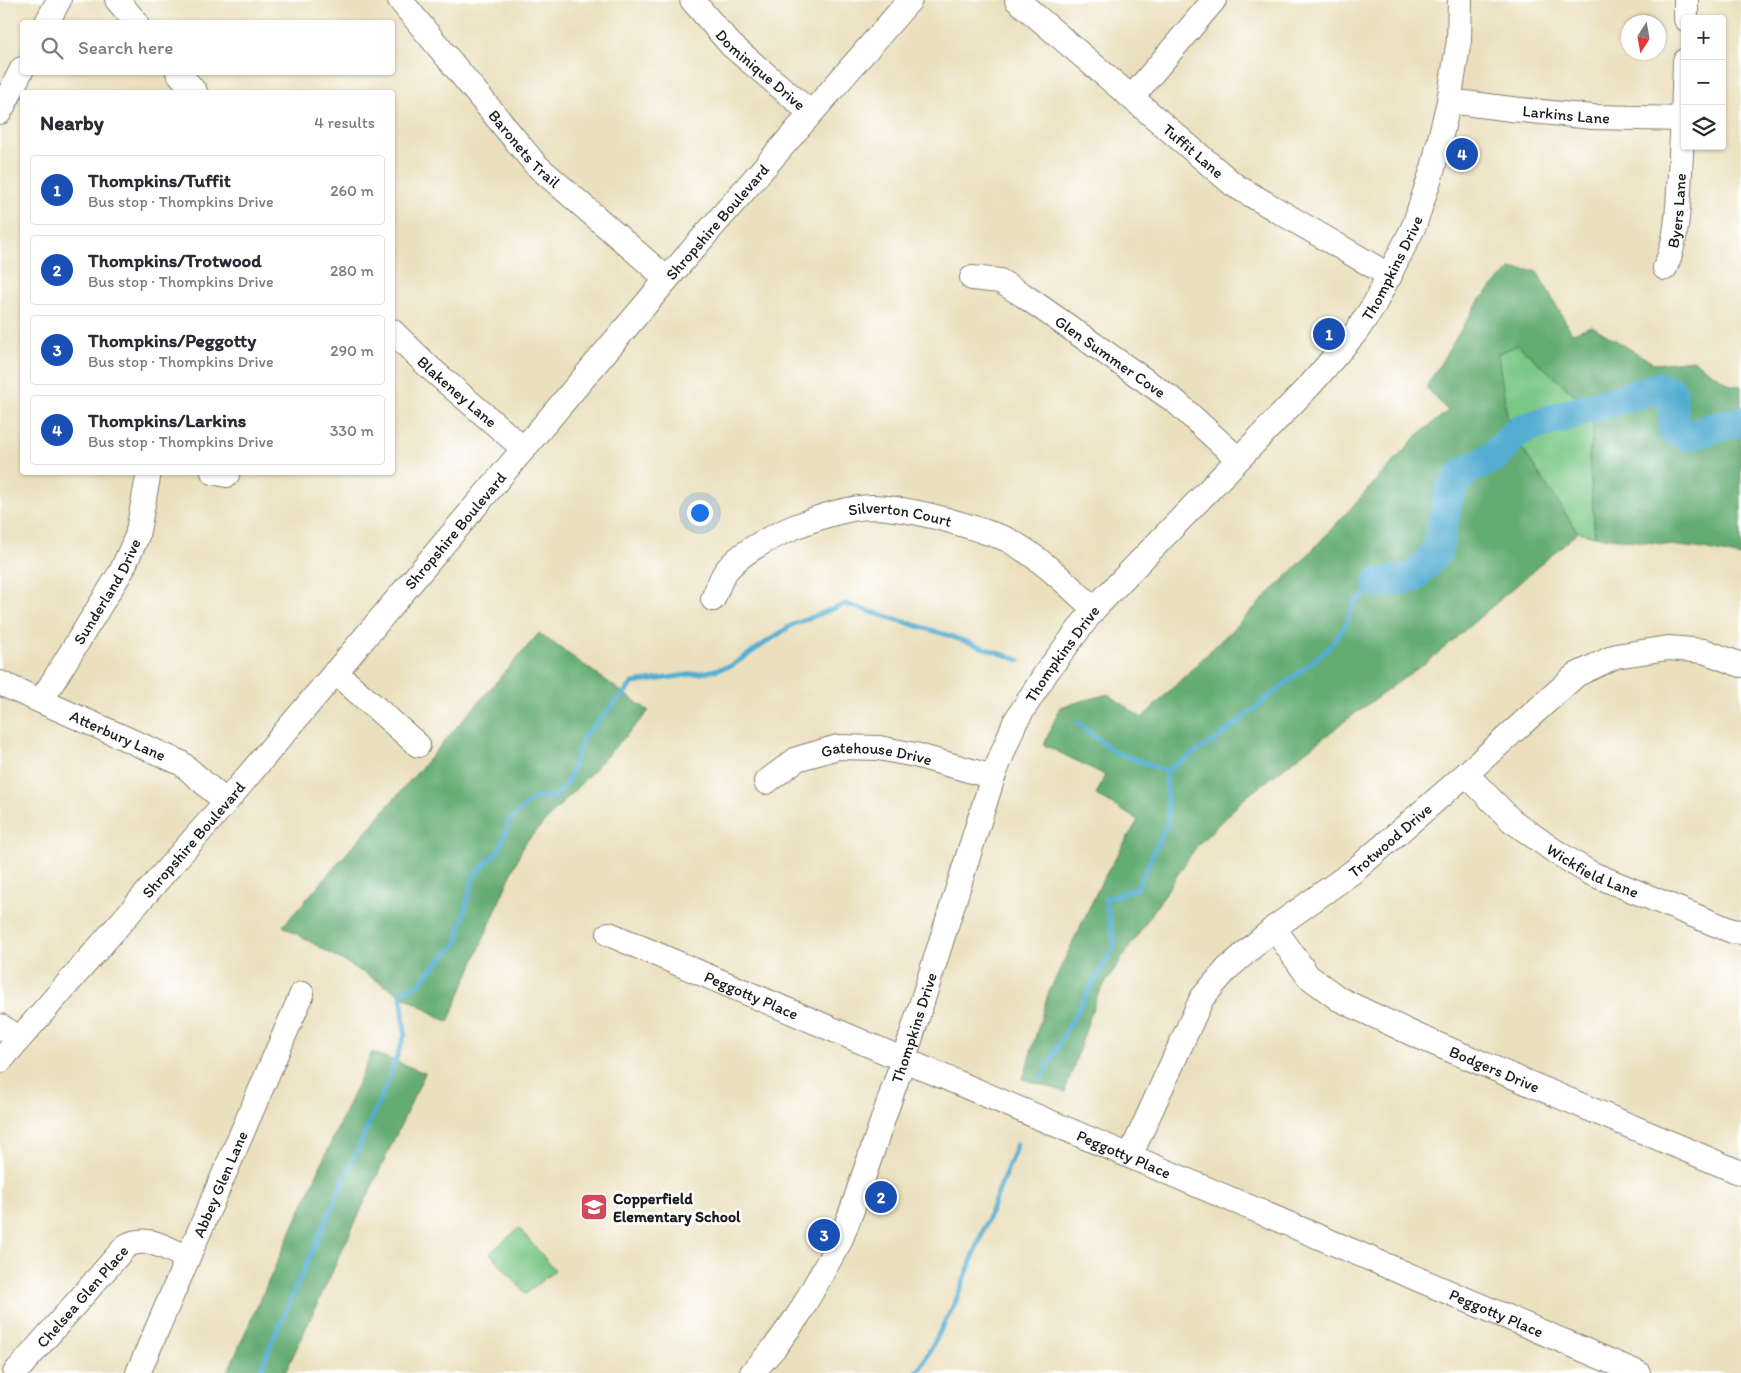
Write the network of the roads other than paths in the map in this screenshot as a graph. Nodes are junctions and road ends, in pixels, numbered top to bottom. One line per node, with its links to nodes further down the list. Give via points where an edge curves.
1 (59, 0): 11 (street)
2 (117, 0): 12 (street)
3 (400, 0): 25 (street, Baronets Trail, via 536,165)
4 (692, 0): 19 (street, Dominique Drive, via 731,45)
5 (910, 0): 19 (street, Shropshire Boulevard)
6 (1017, 0): 16 (street, Tuffit Lane)
7 (1214, 0): 16 (street)
8 (1460, 0): 17 (street, Thompkins Drive)
9 (1686, 0): 10 (street)
10 (1686, 15)
11 (48, 20)
12 (134, 20)
13 (20, 73): 18 (street)
14 (181, 75): 15 (street)
15 (193, 90)
16 (1132, 97): 23 (street, Tuffit Lane, via 1234,185)
17 (1449, 101): 20 (street, Larkins Lane, via 1593,118); 23 (street, Thompkins Drive, via 1433,168 1414,226)
18 (0, 112)
19 (811, 113): 25 (street, Shropshire Boulevard)
20 (1681, 119)
21 (1681, 150): 22 (street, Byers Lane, via 1677,228)
22 (1665, 268)
23 (1390, 276): 28 (street, Thompkins Drive, via 1356,332 1312,383)
24 (972, 278): 28 (street, Glen Summer Cove, via 1000,282 1023,295 1176,402)
25 (667, 279): 27 (street, Shropshire Boulevard)
26 (395, 334): 27 (street, Blakeney Lane)
27 (524, 449): 33 (street, Shropshire Boulevard)
28 (1237, 458): 31 (street, Thompkins Drive)
29 (148, 475): 35 (street, Sunderland Drive, via 137,536 122,570)
30 (713, 598): 31 (street, Silverton Court, via 725,572 746,552 784,531 827,514 871,507 922,514 1007,539 1039,559)
31 (1094, 609): 38 (street, Thompkins Drive, via 1046,672 1015,722)
32 (1741, 665): 37 (street, Trotwood Drive, via 1704,651 1668,648 1616,656 1576,675)
33 (334, 672): 36 (street); 40 (street, Shropshire Boulevard)
34 (0, 684): 35 (street, Atterbury Lane)
35 (41, 701): 40 (street, Atterbury Lane, via 181,763)
36 (418, 745)
37 (1466, 774): 41 (street, Trotwood Drive, via 1354,871); 42 (street, Wickfield Lane, via 1510,820 1590,873)
38 (994, 777): 39 (street, Gatehouse Drive, via 906,753 878,748 838,747 797,758); 46 (street, Thompkins Drive)
39 (766, 782)
40 (226, 802): 45 (street, Shropshire Boulevard)
41 (1274, 928): 48 (street, Trotwood Drive, via 1227,969 1202,998); 49 (street, Bodgers Drive, via 1308,976 1339,999 1415,1035)
42 (1741, 932)
43 (609, 934): 46 (street, Peggotty Place)
44 (302, 994): 50 (street, Abbey Glen Lane)
45 (10, 1032): 47 (street, Shropshire Boulevard)
46 (904, 1058): 48 (street, Peggotty Place); 53 (street, Thompkins Drive, via 840,1241 799,1314)
47 (0, 1061)
48 (1130, 1156): 54 (street, Peggotty Place)
49 (1741, 1173)
50 (187, 1258): 51 (street, Chelsea Glen Place, via 149,1242 133,1242 126,1246); 52 (street, Abbey Glen Lane)
51 (14, 1373)
52 (138, 1373)
53 (752, 1373)
54 (1638, 1373)

